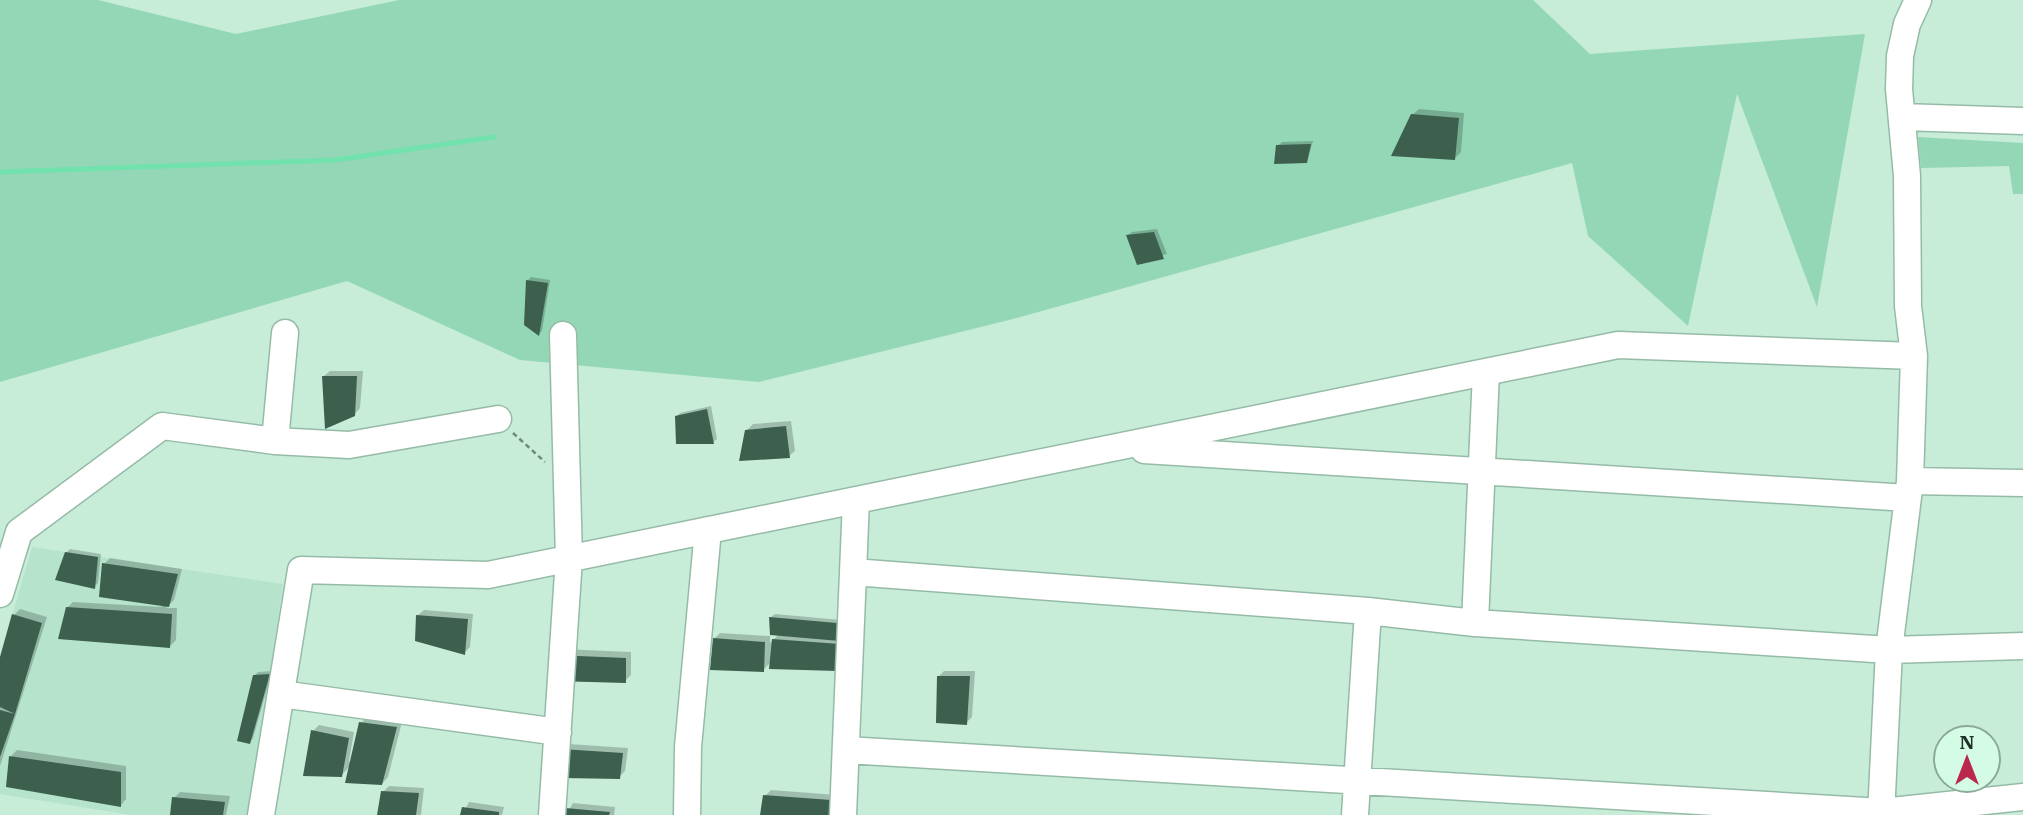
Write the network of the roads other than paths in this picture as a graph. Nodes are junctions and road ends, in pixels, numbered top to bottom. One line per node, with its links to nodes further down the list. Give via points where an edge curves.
1 (1918, 0): 2 (street, via 1900,56)
2 (1902, 117): 3 (street); 6 (street)
3 (2023, 121)
4 (285, 333): 9 (street)
5 (564, 335): 17 (street)
6 (1914, 356): 7 (street, via 1618,345); 13 (street)
7 (1486, 372): 10 (street); 11 (street)
8 (498, 419): 9 (street, via 349,445)
9 (275, 441): 15 (street, via 162,426)
10 (1107, 448): 11 (street); 14 (street)
11 (1482, 471): 13 (street); 21 (street)
12 (2023, 483): 13 (street)
13 (1909, 489): 23 (street)
14 (856, 500): 16 (street); 18 (street)
15 (10, 529): 19 (street)
16 (708, 530): 17 (street); 32 (street, via 688,747)
17 (569, 558): 24 (street, via 488,575 300,570); 25 (street)
18 (853, 572): 20 (street); 26 (street)
19 (0, 594)
20 (1368, 611): 21 (street); 27 (street)
21 (1475, 623): 23 (street)
22 (2023, 646): 23 (street)
23 (1889, 650): 29 (street)
24 (281, 694): 25 (street); 30 (street)
25 (558, 732): 31 (street)
26 (846, 750): 27 (street); 33 (street)
27 (1357, 781): 29 (street); 34 (street)
28 (2023, 797): 29 (street)
29 (1882, 814)
30 (261, 815)
31 (552, 815)
32 (687, 815)
33 (844, 815)
34 (1355, 815)

